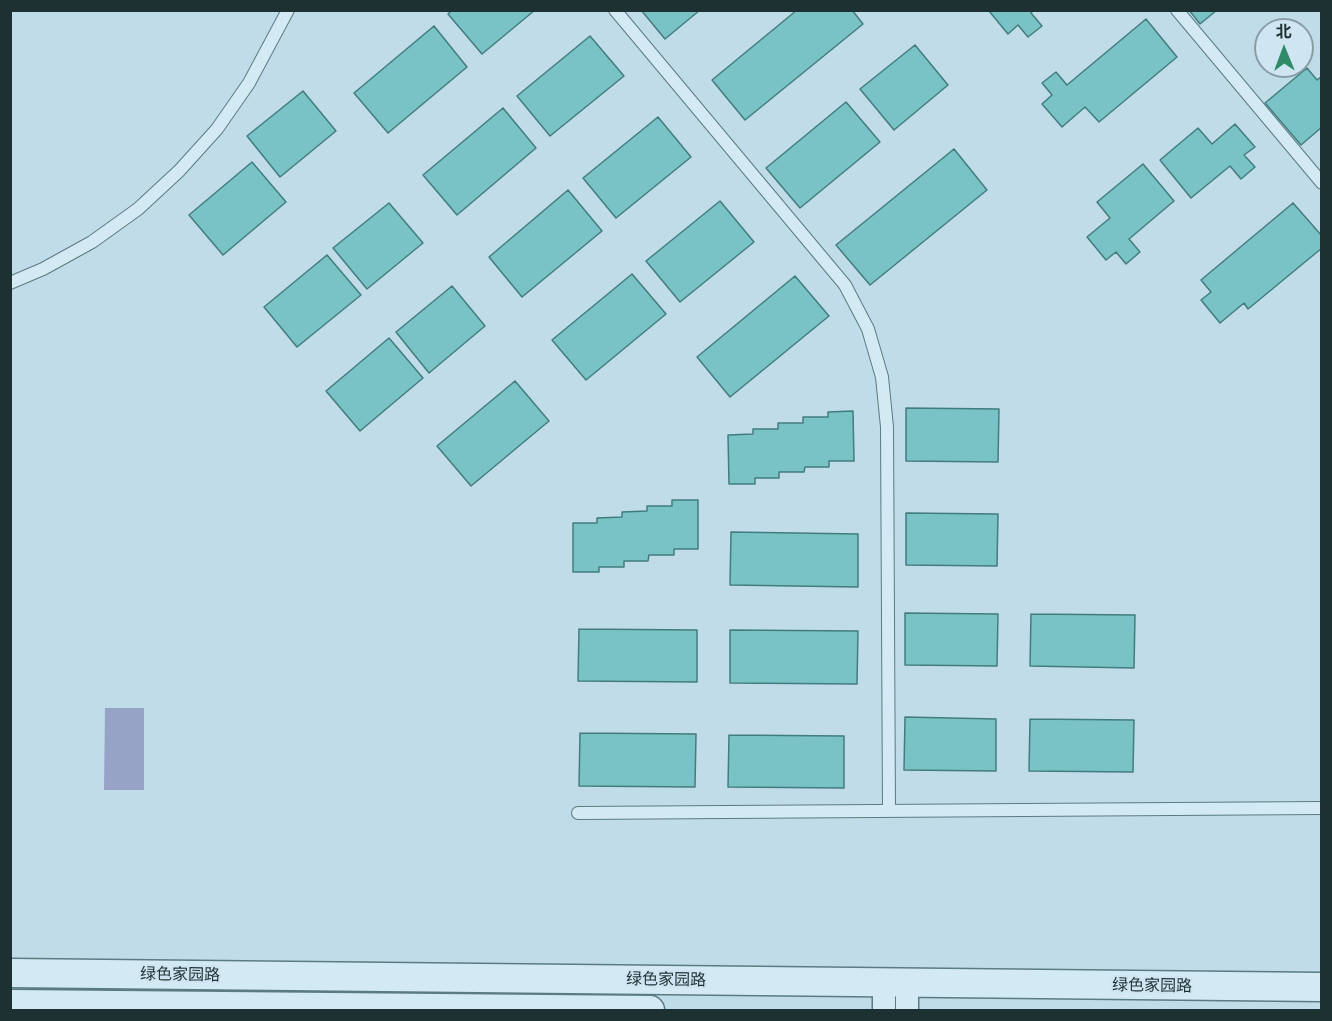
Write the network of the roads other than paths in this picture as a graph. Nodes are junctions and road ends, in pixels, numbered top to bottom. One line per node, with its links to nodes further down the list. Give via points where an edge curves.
1 (288, 10): 5 (lane, via 249,83 217,129 179,171 138,209 92,242)
2 (615, 10): 7 (lane, via 845,285 868,329 882,377 887,427)
3 (1177, 10): 4 (lane)
4 (1322, 183)
5 (10, 283)
6 (1322, 808): 7 (lane)
7 (889, 811): 8 (lane)
8 (578, 813)
9 (10, 973): 10 (street, 绿色家园路)
10 (895, 983): 11 (street, 绿色家园路); 14 (street); 15 (street)
11 (1322, 987)
12 (10, 1004): 13 (street, 绿色家园路)
13 (650, 1011)
14 (884, 1011)
15 (907, 1011)

